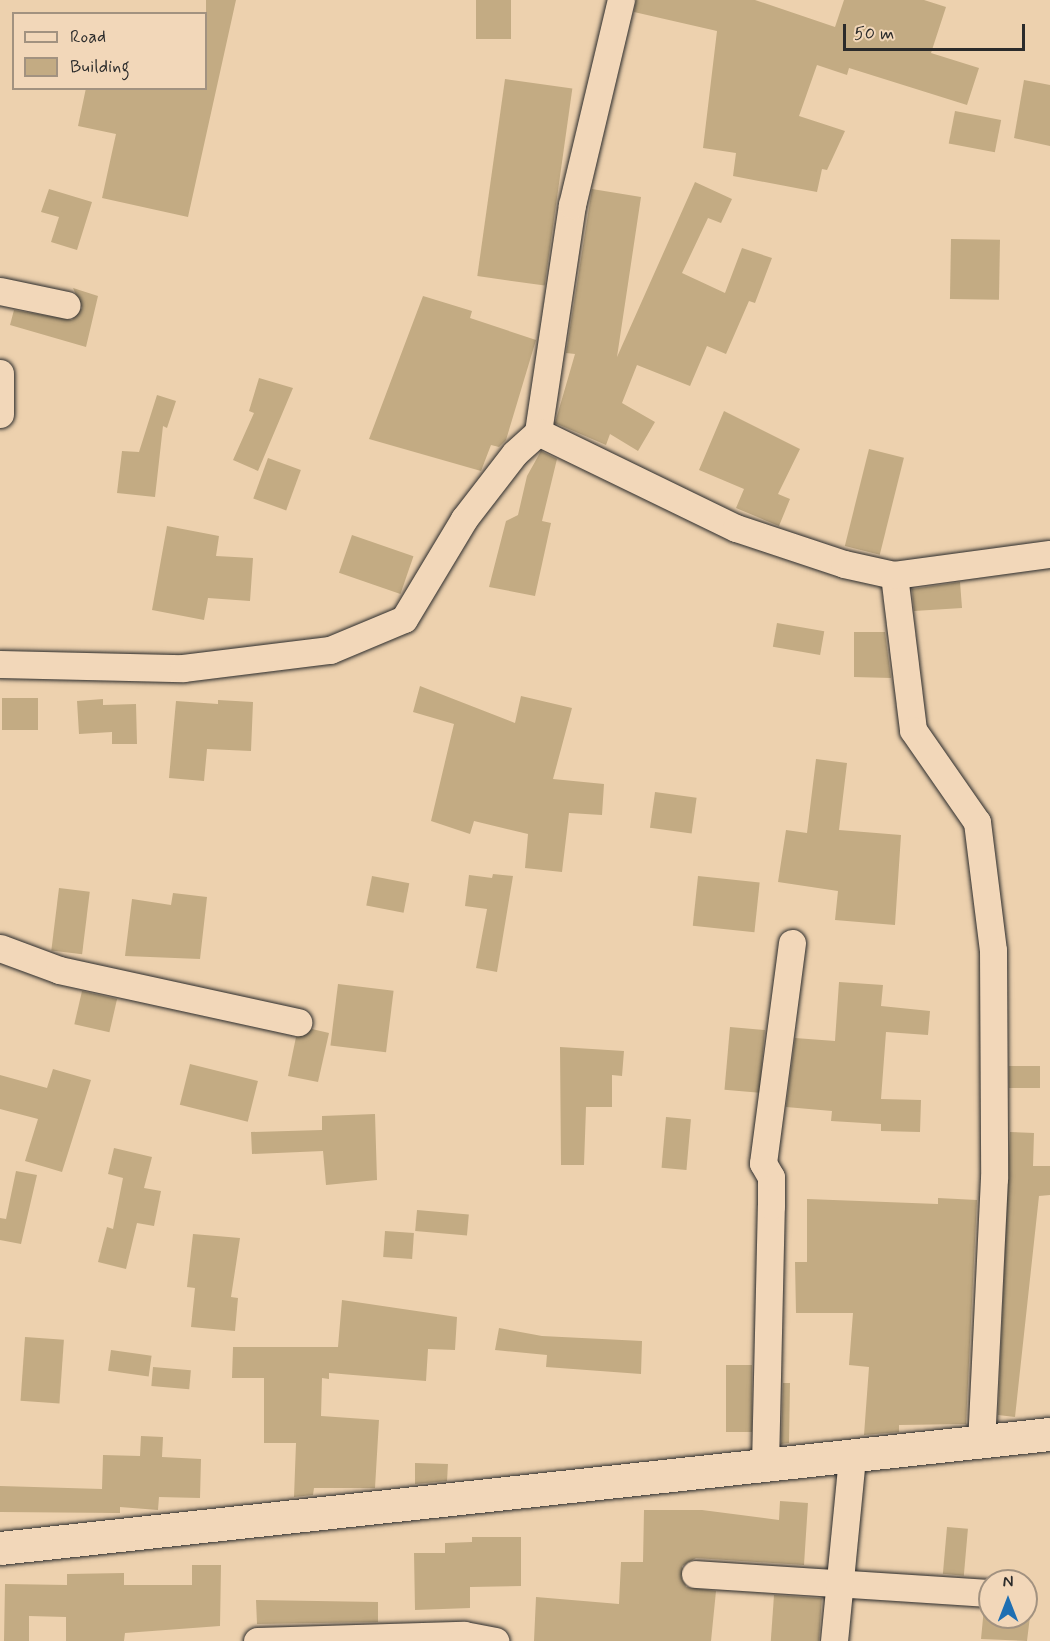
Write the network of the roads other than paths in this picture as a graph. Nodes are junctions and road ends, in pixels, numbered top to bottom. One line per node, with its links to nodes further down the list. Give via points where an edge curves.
1 (621, 0): 6 (street, via 572,205)
2 (0, 291): 3 (street)
3 (67, 305)
4 (0, 373): 5 (street)
5 (0, 414)
6 (538, 432): 8 (street, via 736,528 844,564); 9 (street, via 515,453 464,519 404,619 330,650 183,668)
7 (1050, 554): 8 (street)
8 (894, 575): 14 (street, via 913,730 977,822 993,950 994,1178)
9 (0, 664)
10 (792, 943): 16 (street, via 763,1163 771,1177)
11 (0, 948): 12 (street, via 59,970)
12 (298, 1022)
13 (1050, 1434): 14 (street)
14 (981, 1440): 15 (street)
15 (852, 1456): 16 (street); 19 (street)
16 (765, 1465): 17 (street)
17 (0, 1548)
18 (695, 1575): 19 (street)
19 (838, 1587): 20 (street); 23 (street)
20 (978, 1593)
21 (257, 1641): 22 (street, via 464,1635)
22 (495, 1641)
23 (834, 1641)

